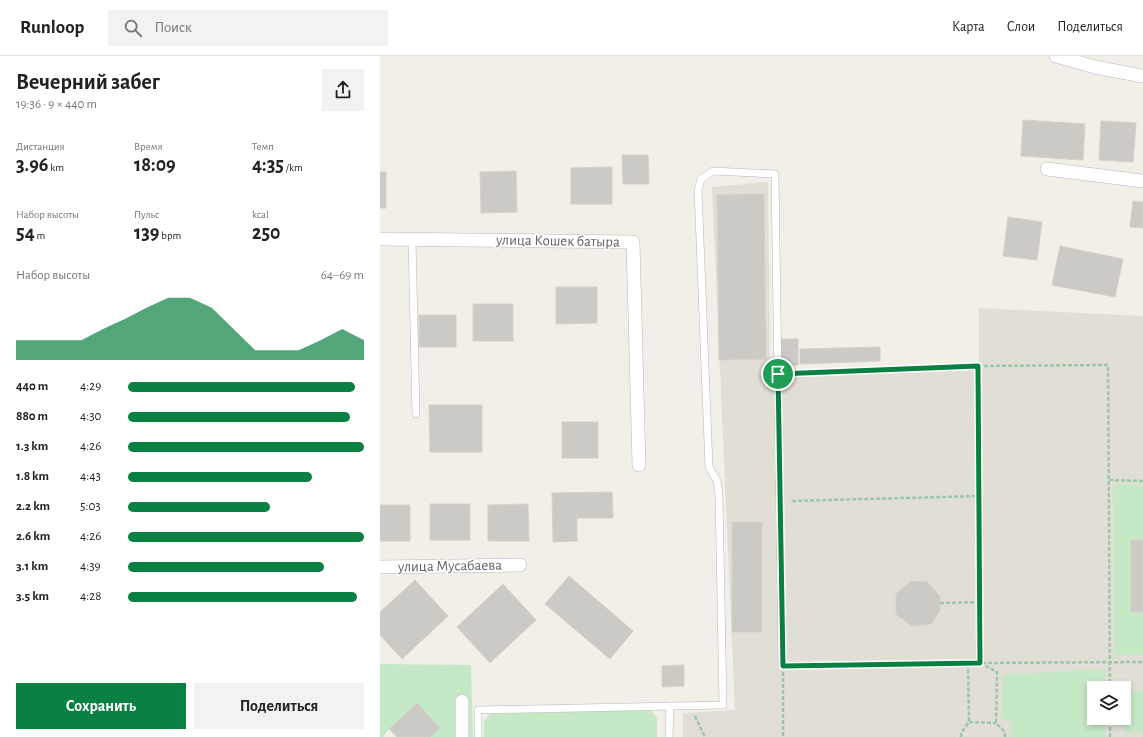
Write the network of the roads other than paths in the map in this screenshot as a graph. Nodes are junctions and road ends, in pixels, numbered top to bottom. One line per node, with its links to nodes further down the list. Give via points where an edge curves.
1 (1056, 56): 2 (street)
2 (1143, 76)
3 (1047, 168): 4 (street)
4 (1143, 181)
5 (380, 239): 6 (street, улица Кошек батыра)
6 (412, 240): 7 (lane); 8 (street, улица Кошек батыра, via 633,242)
7 (416, 414)
8 (639, 465)
9 (520, 565): 10 (street, улица Мусабаева)
10 (380, 567)
11 (782, 663): 13 (lane, via 775,174 713,172 701,178 698,190 709,466 717,481 719,495 723,706)
12 (462, 701): 14 (street)
13 (670, 706): 15 (lane, via 478,710); 16 (lane)
14 (462, 737)
15 (478, 737)
16 (669, 737)

